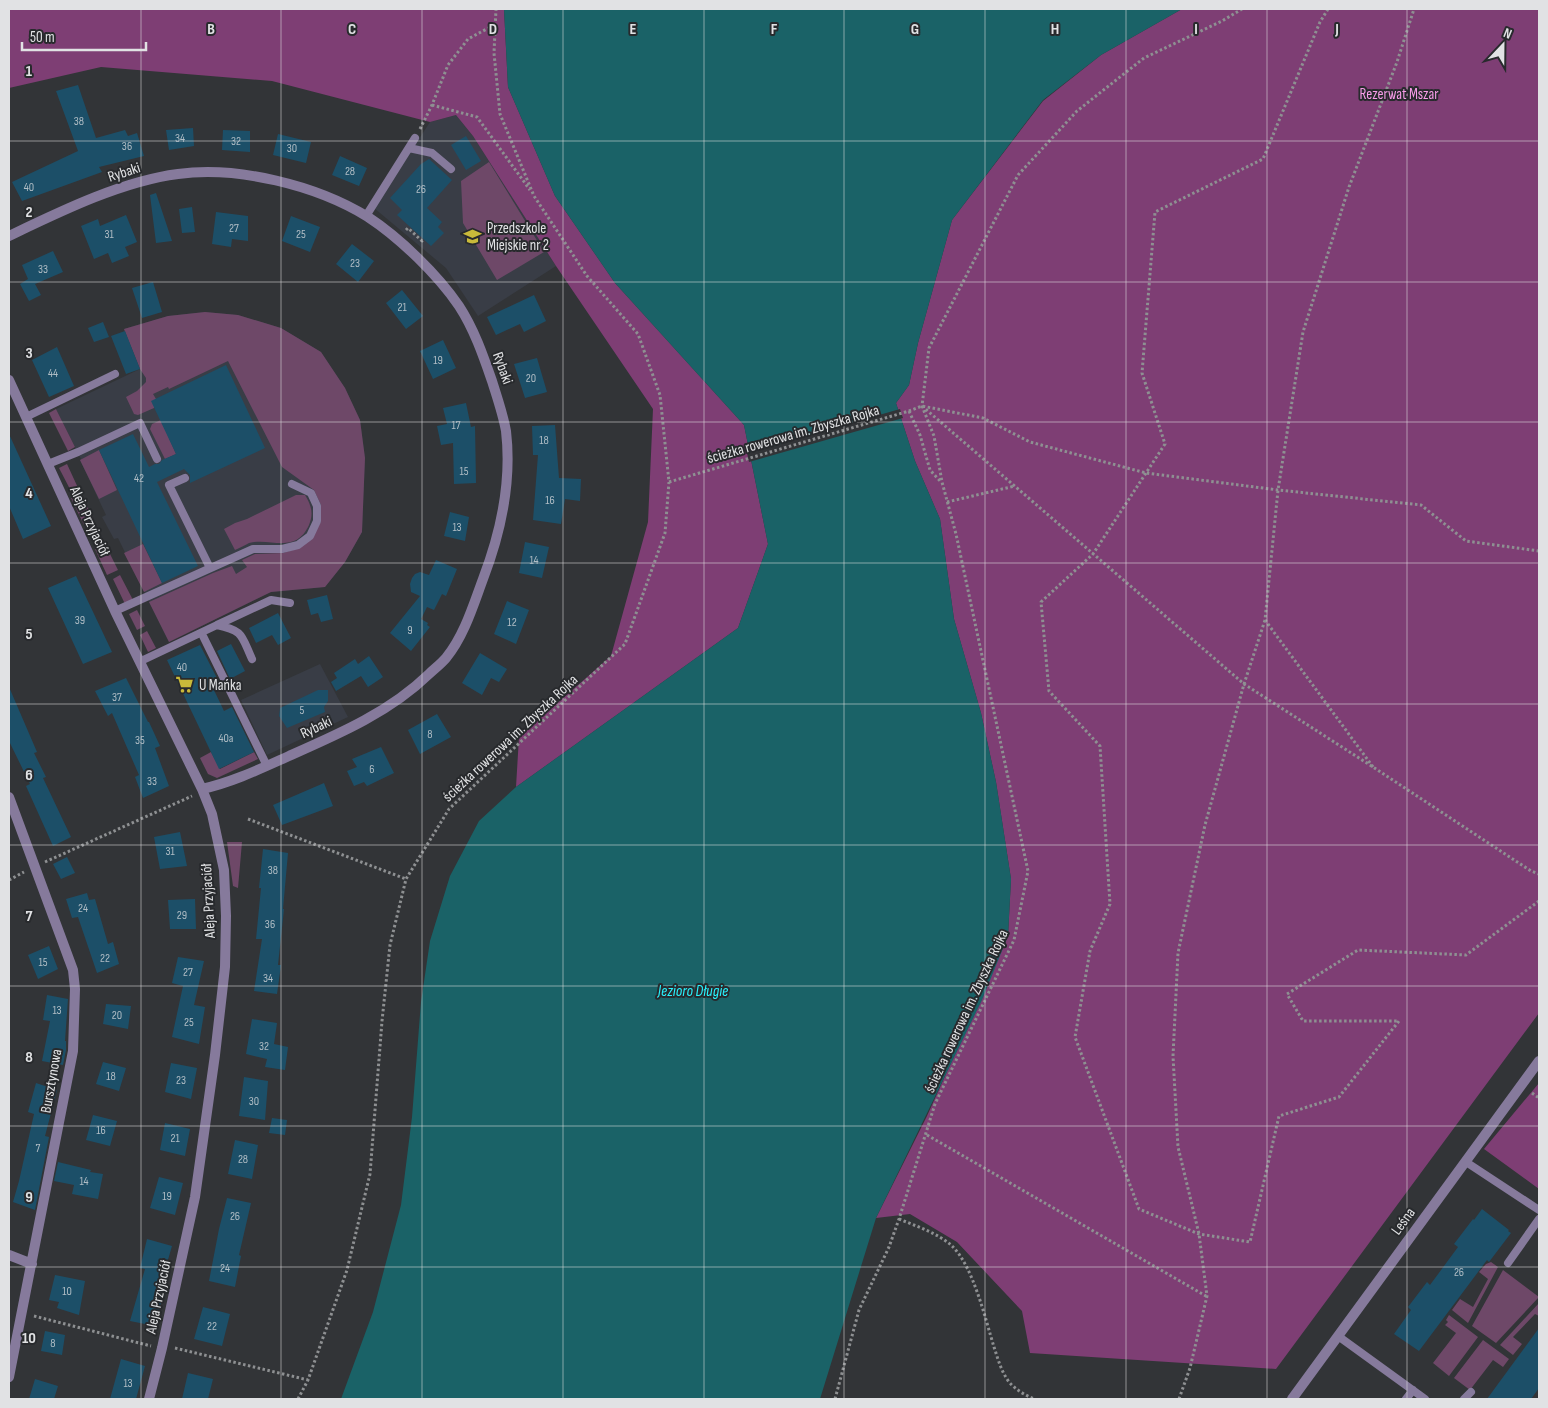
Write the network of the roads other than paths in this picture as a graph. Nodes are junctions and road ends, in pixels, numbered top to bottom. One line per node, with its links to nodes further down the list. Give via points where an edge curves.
1 (415, 138): 2 (lane)
2 (409, 148): 3 (lane, via 432,153); 4 (lane)
3 (451, 169)
4 (366, 216): 5 (street, Rybaki, via 307,190 252,176 214,172 178,174 109,193); 20 (street, Rybaki, via 393,235 427,268 458,304 470,325 501,408 506,432 505,504 479,591 446,658 390,706 341,733)
5 (9, 236)
6 (115, 374): 8 (lane)
7 (9, 380): 8 (street, Aleja Przyjaciół)
8 (26, 416): 10 (street, Aleja Przyjaciół)
9 (157, 459): 10 (lane, via 140,423)
10 (48, 464): 15 (street, Aleja Przyjaciół)
11 (185, 478): 13 (lane, via 169,486)
12 (292, 484): 13 (lane, via 311,493 317,506 317,521 310,536 282,549 253,549)
13 (210, 568): 15 (lane)
14 (290, 603): 16 (lane, via 271,600)
15 (115, 611): 19 (street, Aleja Przyjaciół)
16 (217, 625): 17 (lane); 18 (lane, via 240,633)
17 (202, 634): 19 (lane); 20 (lane)
18 (252, 659)
19 (141, 661): 21 (street, Aleja Przyjaciół)
20 (267, 766): 21 (street, Rybaki, via 227,784)
21 (202, 789): 34 (street, Aleja Przyjaciół, via 212,814 224,870 225,967 195,1197)
22 (9, 797): 29 (street, Bursztynowa, via 73,970 75,989 73,1051)
23 (1539, 1061): 24 (street, Leśna)
24 (1466, 1162): 25 (lane); 30 (street, Leśna)
25 (1539, 1210)
26 (1539, 1219): 28 (lane)
27 (9, 1255): 29 (street)
28 (1508, 1263)
29 (32, 1264): 31 (street, Bursztynowa)
30 (1338, 1336): 32 (lane); 35 (street, Leśna)
31 (9, 1377)
32 (1413, 1390): 36 (lane); 37 (lane)
33 (1471, 1392): 38 (lane)
34 (149, 1399)
35 (1292, 1399)
36 (1406, 1399)
37 (1425, 1399)
38 (1464, 1399)

